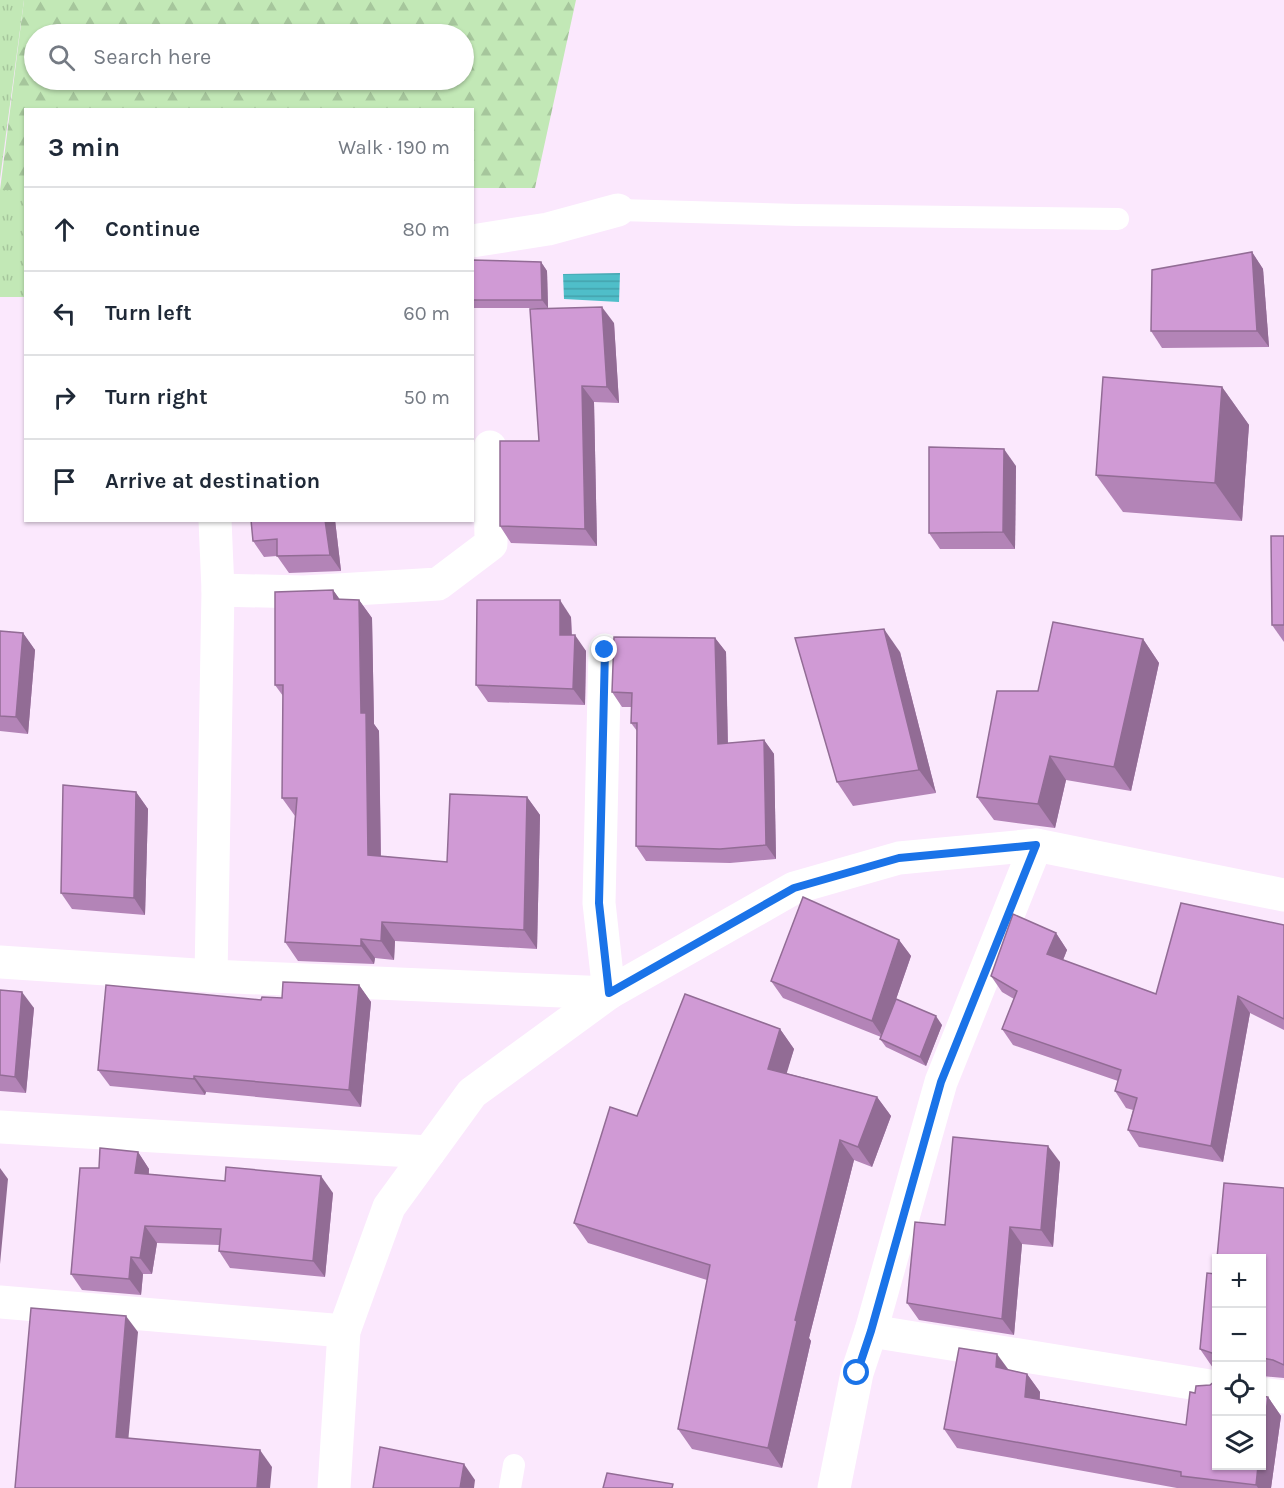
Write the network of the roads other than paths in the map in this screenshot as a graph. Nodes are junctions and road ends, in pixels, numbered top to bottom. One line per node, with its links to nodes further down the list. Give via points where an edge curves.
1 (618, 210): 2 (lane); 3 (street, via 548,229)
2 (1118, 219)
3 (474, 241)
4 (490, 447): 6 (street, via 491,544 438,584 304,591)
5 (215, 522): 6 (street)
6 (218, 590): 11 (street)
7 (605, 650): 12 (street, via 599,903)
8 (1036, 845): 9 (street); 12 (street, via 899,858 794,888); 17 (street, via 941,1082)
9 (1284, 895)
10 (0, 962): 11 (street)
11 (211, 976): 12 (street)
12 (609, 993): 14 (street, via 472,1094)
13 (0, 1127): 14 (street)
14 (429, 1152): 16 (street, via 389,1207)
15 (0, 1302): 16 (street)
16 (344, 1331): 22 (street)
17 (871, 1331): 18 (street); 24 (street, via 857,1373)
18 (1212, 1386)
19 (1266, 1395): 20 (street)
20 (1284, 1397)
21 (514, 1465): 23 (lane)
22 (334, 1488)
23 (510, 1488)
24 (834, 1488)

